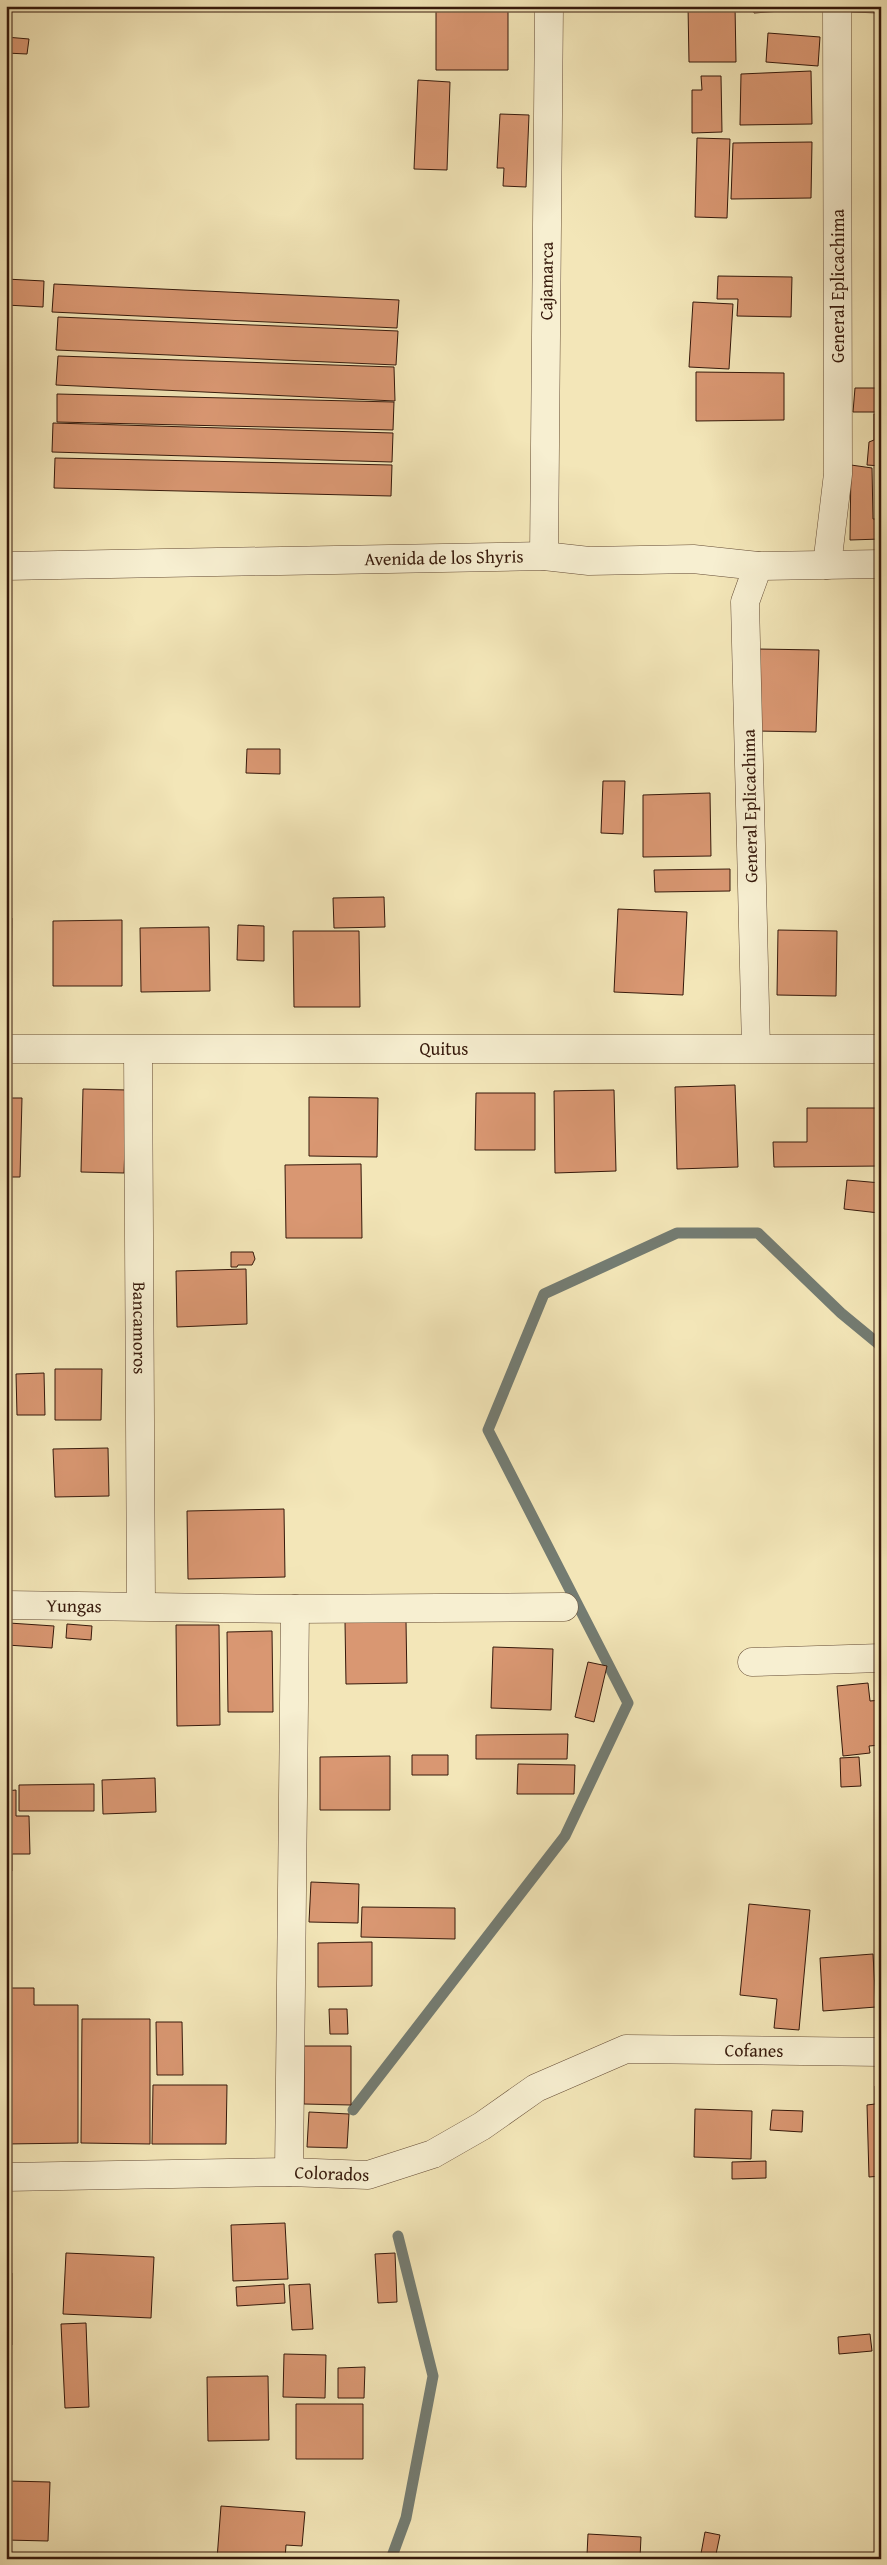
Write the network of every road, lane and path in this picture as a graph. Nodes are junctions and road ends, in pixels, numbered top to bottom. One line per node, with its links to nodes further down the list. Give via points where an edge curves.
1 (549, 6): 3 (street, Cajamarca)
2 (837, 6): 5 (street, General Eplicachima, via 838,474)
3 (544, 556): 6 (street, Avenida de los Shyris); 7 (street, Avenida de los Shyris, via 590,561 693,559)
4 (881, 564): 5 (street, Avenida de los Shyris)
5 (827, 565): 7 (street, Avenida de los Shyris)
6 (6, 566)
7 (758, 566): 8 (street, General Eplicachima, via 745,602)
8 (756, 1048): 10 (street, Quitus); 11 (street, Quitus)
9 (6, 1049): 11 (street, Quitus)
10 (881, 1049)
11 (138, 1050): 13 (street, Bancamoros)
12 (6, 1605): 13 (street, Yungas)
13 (141, 1606): 15 (street, Yungas)
14 (564, 1607): 15 (street, Yungas)
15 (294, 1609): 20 (street)
16 (881, 1658): 17 (street)
17 (752, 1662)
18 (626, 2049): 19 (street, Cofanes); 20 (street, Colorados, via 536,2088 482,2126 433,2154 368,2175)
19 (881, 2052)
20 (290, 2172): 21 (street, Colorados)
21 (6, 2177)

